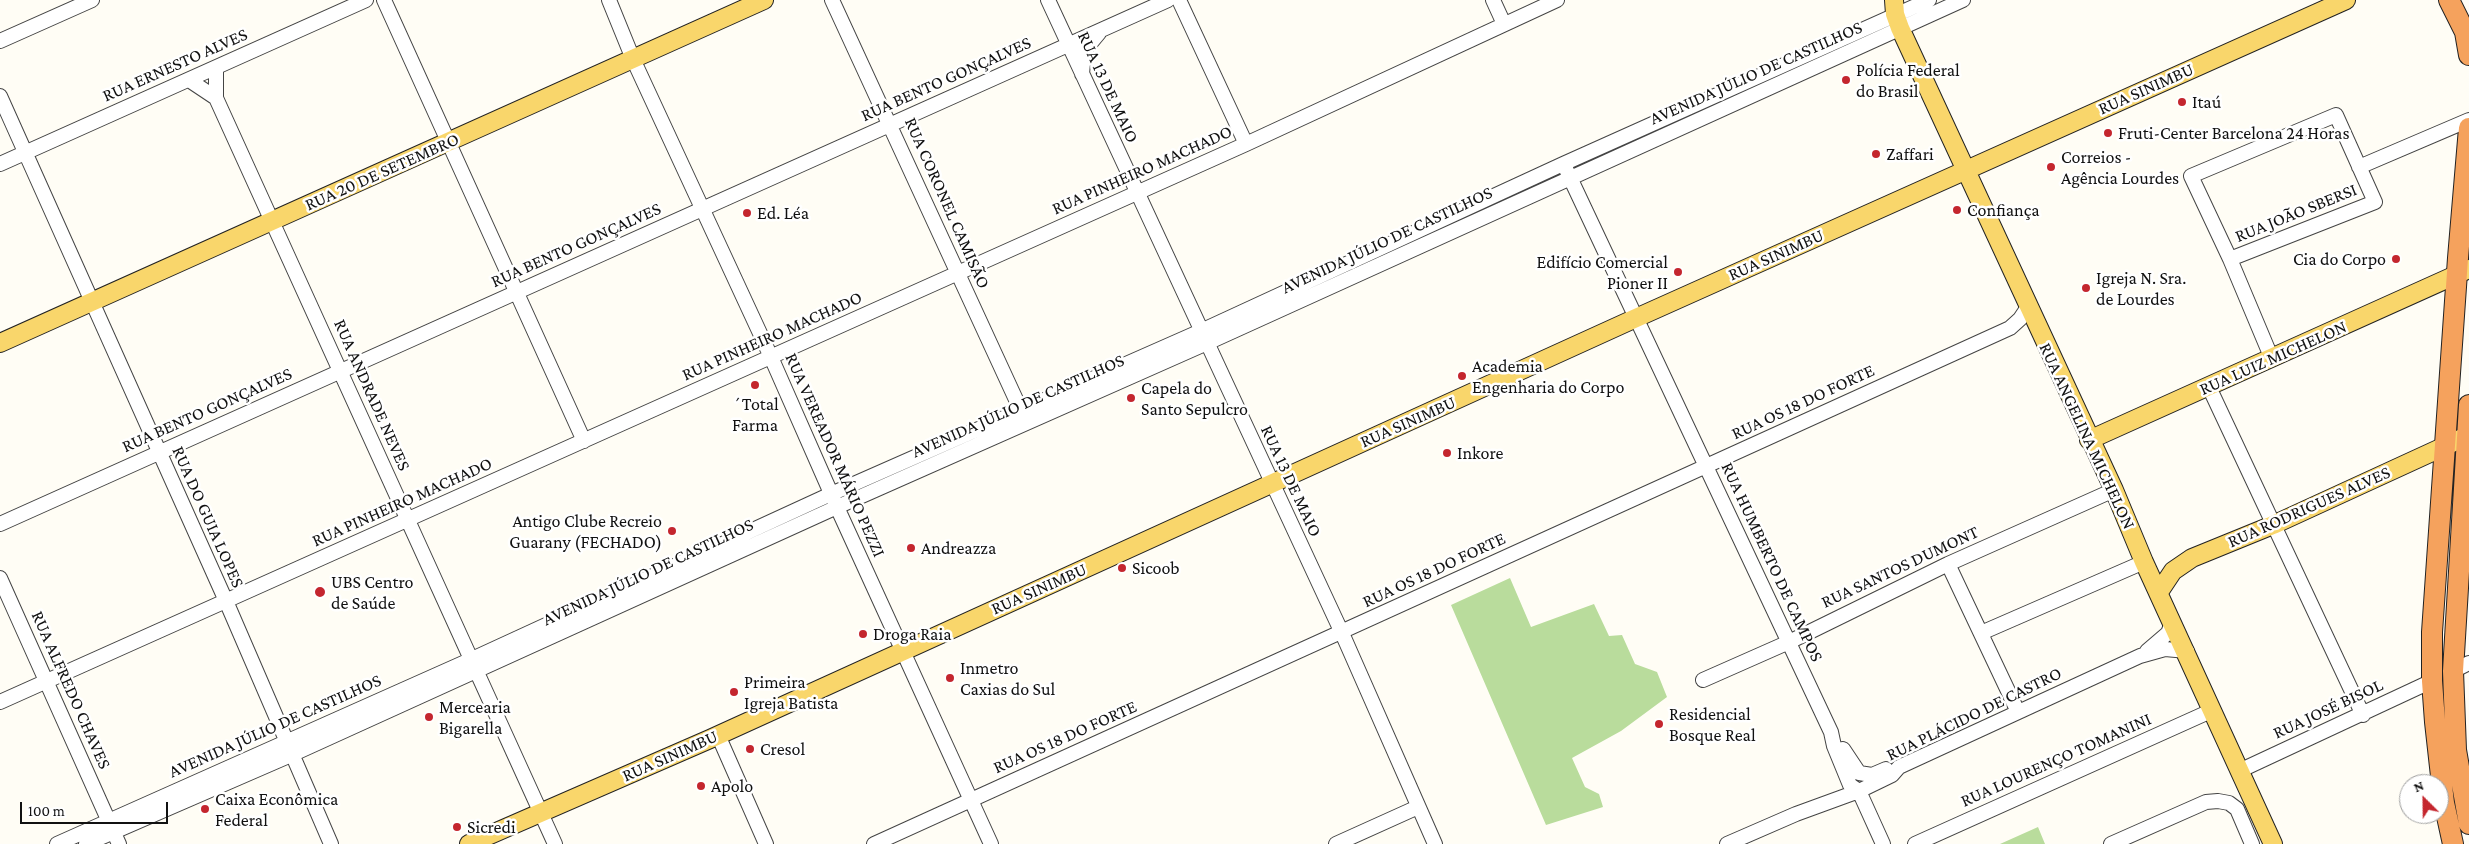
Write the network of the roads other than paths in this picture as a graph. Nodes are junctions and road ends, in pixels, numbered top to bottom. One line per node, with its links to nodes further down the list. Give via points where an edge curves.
1 (92, 0): 19 (street)
2 (366, 0): 23 (street, RUA ERNESTO ALVES)
3 (384, 0): 31 (street)
4 (609, 0): 22 (street, RUA VEREADOR MÁRIO PEZZI)
5 (764, 0): 22 (main road, RUA 20 DE SETEMBRO)
6 (832, 0): 29 (street, RUA CORONEL CAMISÃO)
7 (1048, 0): 20 (street, RUA 13 DE MAIO)
8 (1168, 0): 18 (street, RUA BENTO GONÇALVES)
9 (1178, 0): 32 (street)
10 (1493, 0): 17 (street)
11 (1557, 0): 17 (street, RUA PINHEIRO MACHADO)
12 (1928, 0): 16 (street, AVENIDA JÚLIO DE CASTILHOS)
13 (1963, 0): 16 (street, AVENIDA JÚLIO DE CASTILHOS)
14 (2346, 0): 37 (main road, RUA SINIMBU)
15 (2449, 0): 21 (highway, via 2465,32)
16 (1897, 14): 35 (street, AVENIDA JÚLIO DE CASTILHOS); 37 (main road, RUA ANGELINA MICHELON); 38 (street, AVENIDA JÚLIO DE CASTILHOS)
17 (1504, 24): 32 (street, RUA PINHEIRO MACHADO)
18 (1102, 30): 20 (street, RUA BENTO GONÇALVES); 24 (street, via 1084,51)
19 (0, 41)
20 (1068, 45): 24 (street, RUA 13 DE MAIO); 29 (street, RUA BENTO GONÇALVES)
21 (2469, 55)
22 (633, 59): 31 (main road, RUA 20 DE SETEMBRO); 40 (street, RUA VEREADOR MÁRIO PEZZI)
23 (216, 68): 25 (street, RUA ERNESTO ALVES); 27 (street, RUA ANDRADE NEVES)
24 (1082, 74): 39 (street, RUA 13 DE MAIO)
25 (189, 80): 27 (street); 33 (street, RUA ERNESTO ALVES)
26 (0, 96): 33 (street, RUA DO GUIA LOPES)
27 (216, 98): 41 (street, RUA ANDRADE NEVES)
28 (2469, 120): 36 (street)
29 (890, 124): 40 (street, RUA BENTO GONÇALVES); 44 (street, RUA CORONEL CAMISÃO)
30 (2469, 128): 43 (highway)
31 (449, 142): 41 (main road, RUA 20 DE SETEMBRO); 45 (street)
32 (1246, 144): 39 (street, RUA PINHEIRO MACHADO)
33 (24, 154): 34 (street, RUA ERNESTO ALVES); 46 (street, RUA DO GUIA LOPES)
34 (0, 164)
35 (1563, 164): 38 (street, RUA HUMBERTO DE CAMPOS); 51 (street, AVENIDA JÚLIO DE CASTILHOS)
36 (2359, 167): 42 (street, RUA JOÃO SBERSI, via 2375,202); 42 (street, via 2336,115 2191,176)
37 (1966, 169): 47 (main road, RUA ANGELINA MICHELON); 48 (main road, RUA SINIMBU)
38 (1570, 177): 48 (street, RUA HUMBERTO DE CAMPOS); 51 (street, AVENIDA JÚLIO DE CASTILHOS)
39 (1137, 193): 44 (street, RUA PINHEIRO MACHADO); 51 (street, RUA 13 DE MAIO)
40 (703, 209): 45 (street, RUA BENTO GONÇALVES); 53 (street, RUA VEREADOR MÁRIO PEZZI)
41 (272, 221): 46 (main road, RUA 20 DE SETEMBRO); 56 (street, RUA ANDRADE NEVES)
42 (2230, 259): 55 (street)
43 (2463, 272): 55 (main road, RUA LUIZ MICHELON); 69 (highway)
44 (958, 273): 53 (street, RUA PINHEIRO MACHADO); 62 (street, RUA CORONEL CAMISÃO)
45 (517, 292): 56 (street, RUA BENTO GONÇALVES); 67 (street)
46 (90, 302): 52 (main road, RUA 20 DE SETEMBRO); 71 (street, RUA DO GUIA LOPES)
47 (2028, 307): 49 (street, RUA OS 18 DO FORTE); 50 (main road, RUA ANGELINA MICHELON)
48 (1636, 318): 73 (street, RUA HUMBERTO DE CAMPOS); 75 (main road, RUA SINIMBU)
49 (2010, 328): 50 (street, RUA OS 18 DO FORTE, via 2024,326); 73 (street, RUA OS 18 DO FORTE)
50 (2038, 330): 66 (main road, RUA ANGELINA MICHELON)
51 (1204, 337): 54 (street, AVENIDA JÚLIO DE CASTILHOS); 75 (street, RUA 13 DE MAIO)
52 (0, 343)
53 (771, 357): 67 (street, RUA PINHEIRO MACHADO); 77 (street, RUA VEREADOR MÁRIO PEZZI)
54 (1155, 359): 57 (street, AVENIDA JÚLIO DE CASTILHOS); 58 (street, AVENIDA JÚLIO DE CASTILHOS)
55 (2272, 359): 59 (main road, RUA LUIZ MICHELON)
56 (341, 371): 71 (street, RUA BENTO GONÇALVES); 78 (street, RUA ANDRADE NEVES)
57 (1109, 371): 58 (street); 60 (street, AVENIDA JÚLIO DE CASTILHOS)
58 (1114, 384): 60 (street, AVENIDA JÚLIO DE CASTILHOS)
59 (2209, 387): 66 (main road, RUA LUIZ MICHELON); 80 (street)
60 (1074, 394): 62 (street, AVENIDA JÚLIO DE CASTILHOS); 63 (street, AVENIDA JÚLIO DE CASTILHOS)
61 (2469, 405): 65 (highway)
62 (1020, 410): 63 (street, RUA CORONEL CAMISÃO); 64 (street, AVENIDA JÚLIO DE CASTILHOS)
63 (1026, 423): 68 (street, AVENIDA JÚLIO DE CASTILHOS)
64 (968, 433): 68 (street); 70 (street, AVENIDA JÚLIO DE CASTILHOS)
65 (2468, 435): 69 (main road, RUA RODRIGUES ALVES); 94 (highway)
66 (2089, 440): 76 (main road, RUA ANGELINA MICHELON)
67 (584, 441): 78 (street, RUA PINHEIRO MACHADO)
68 (974, 446): 72 (street, AVENIDA JÚLIO DE CASTILHOS)
69 (2444, 446): 80 (main road, RUA RODRIGUES ALVES); 96 (highway, via 2433,607)
70 (928, 451): 72 (street); 74 (street, AVENIDA JÚLIO DE CASTILHOS)
71 (158, 453): 79 (street, RUA BENTO GONÇALVES); 85 (street, RUA DO GUIA LOPES)
72 (934, 464): 74 (street, AVENIDA JÚLIO DE CASTILHOS)
73 (1706, 467): 87 (street, RUA OS 18 DO FORTE); 89 (street, RUA HUMBERTO DE CAMPOS)
74 (888, 476): 77 (street, AVENIDA JÚLIO DE CASTILHOS)
75 (1272, 484): 87 (street, RUA 13 DE MAIO); 90 (main road, RUA SINIMBU)
76 (2114, 490): 81 (main road, RUA ANGELINA MICHELON); 82 (street, RUA SANTOS DUMONT)
77 (834, 500): 90 (street, RUA VEREADOR MÁRIO PEZZI); 93 (street, AVENIDA JÚLIO DE CASTILHOS)
78 (407, 520): 85 (street, RUA PINHEIRO MACHADO); 93 (street, RUA ANDRADE NEVES)
79 (0, 524)
80 (2273, 525): 84 (main road, RUA RODRIGUES ALVES, via 2192,558 2173,571); 101 (street)
81 (2144, 562): 84 (main road, RUA ANGELINA MICHELON); 88 (street)
82 (1948, 564): 88 (street); 89 (street, RUA SANTOS DUMONT)
83 (0, 578): 97 (street, RUA ALFREDO CHAVES)
84 (2159, 592): 86 (main road, RUA ANGELINA MICHELON)
85 (226, 601): 97 (street, RUA PINHEIRO MACHADO); 104 (street, RUA DO GUIA LOPES)
86 (2172, 623): 91 (main road, RUA ANGELINA MICHELON); 92 (street, RUA PLÁCIDO DE CASTRO, via 2160,642)
87 (1342, 633): 108 (street, RUA OS 18 DO FORTE); 109 (street, RUA 13 DE MAIO)
88 (1981, 634): 100 (street)
89 (1788, 642): 95 (street, RUA SANTOS DUMONT); 102 (street, RUA HUMBERTO DE CAMPOS)
90 (902, 651): 103 (main road, RUA SINIMBU); 108 (street, RUA VEREADOR MÁRIO PEZZI)
91 (2187, 651): 92 (street, RUA PLÁCIDO DE CASTRO, via 2165,649); 99 (main road, RUA ANGELINA MICHELON)
92 (2140, 656): 100 (street, RUA PLÁCIDO DE CASTRO)
93 (473, 666): 104 (street, AVENIDA JÚLIO DE CASTILHOS); 110 (street, RUA ANDRADE NEVES)
94 (2461, 667): 111 (highway, via 2456,750)
95 (1703, 680)
96 (2432, 681): 101 (street, RUA JOSÉ BISOL); 129 (highway, via 2444,803)
97 (47, 682): 98 (street, RUA PINHEIRO MACHADO); 112 (street, RUA ALFREDO CHAVES)
98 (0, 702)
99 (2213, 710): 106 (main road, RUA ANGELINA MICHELON); 125 (street, RUA LOURENÇO TOMANINI)
100 (2018, 712): 105 (street, RUA PLÁCIDO DE CASTRO)
101 (2363, 715): 106 (street, RUA JOSÉ BISOL)
102 (1831, 732): 105 (street, RUA HUMBERTO DE CAMPOS, via 1859,773 1872,775); 107 (street, RUA HUMBERTO DE CAMPOS)
103 (718, 735): 110 (main road, RUA SINIMBU); 118 (street)
104 (289, 749): 112 (street, AVENIDA JÚLIO DE CASTILHOS, via 199,788); 115 (street, RUA DO GUIA LOPES)
105 (1899, 767): 107 (street, RUA PLÁCIDO DE CASTRO, via 1892,775)
106 (2239, 771): 128 (main road, RUA ANGELINA MICHELON)
107 (1854, 788): 123 (street, RUA PLÁCIDO DE CASTRO); 124 (street, RUA HUMBERTO DE CAMPOS)
108 (970, 801): 119 (street, RUA OS 18 DO FORTE); 120 (street, RUA VEREADOR MÁRIO PEZZI)
109 (1418, 807): 121 (street); 122 (street, RUA 13 DE MAIO)
110 (541, 813): 116 (main road, RUA SINIMBU); 117 (street, RUA ANDRADE NEVES)
111 (2469, 824)
112 (114, 832): 113 (street, AVENIDA JÚLIO DE CASTILHOS); 114 (street, AVENIDA JÚLIO DE CASTILHOS)
113 (57, 844)
114 (86, 844)
115 (331, 844)
116 (469, 844)
117 (555, 844)
118 (766, 844)
119 (874, 844)
120 (991, 844)
121 (1336, 844)
122 (1435, 844)
123 (1727, 844)
124 (1883, 844)
125 (1915, 844)
126 (2111, 844): 127 (street, via 2206,802 2218,801 2229,803 2237,810)
127 (2252, 844)
128 (2273, 844)
129 (2453, 844)

